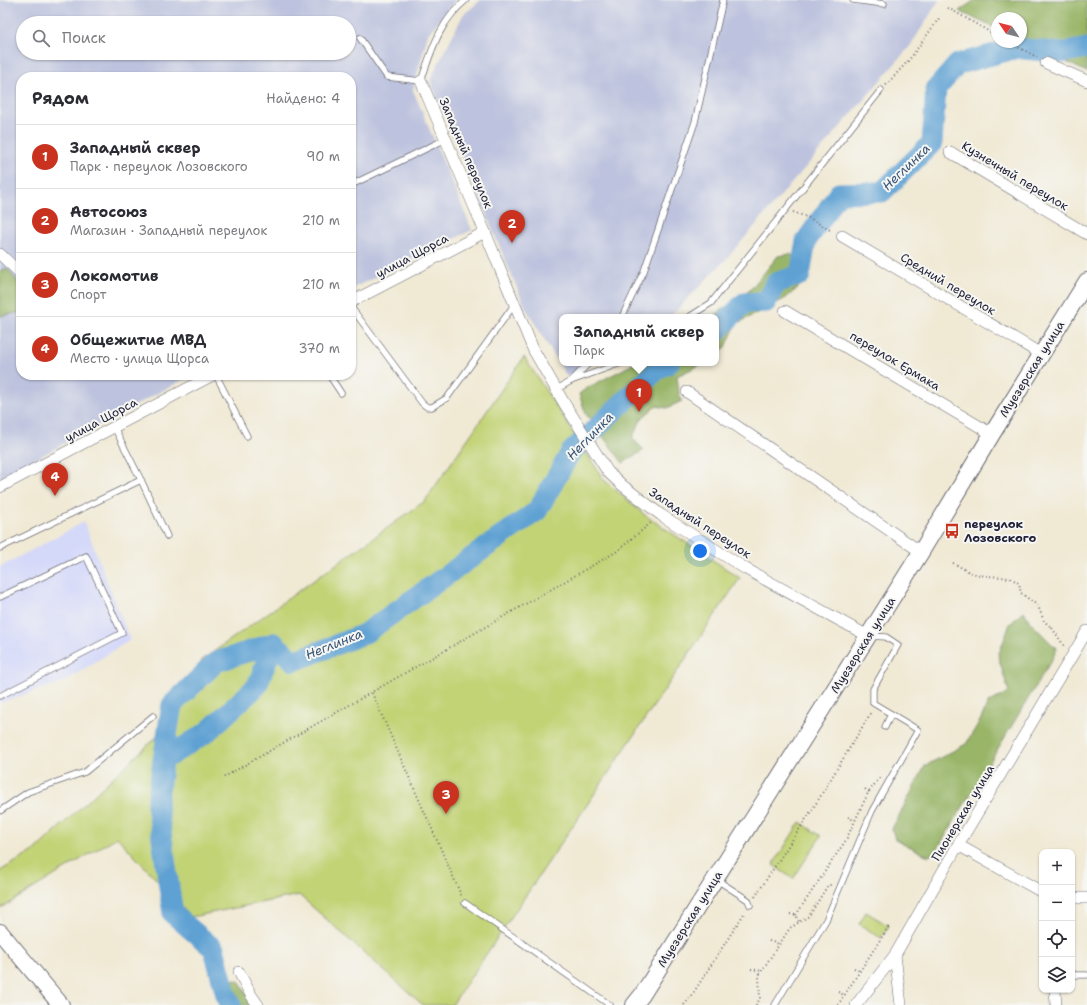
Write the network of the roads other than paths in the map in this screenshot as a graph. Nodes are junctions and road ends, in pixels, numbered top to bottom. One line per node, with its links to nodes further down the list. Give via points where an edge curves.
1 (466, 0): 7 (lane, via 455,9 437,36)
2 (723, 0): 23 (lane, via 695,122 645,270)
3 (853, 0): 4 (lane)
4 (884, 4)
5 (360, 38): 7 (lane, via 387,76)
6 (1042, 60): 8 (street)
7 (421, 81): 10 (street, Западный переулок)
8 (1087, 81)
9 (881, 90): 24 (lane, via 711,303)
10 (446, 138): 12 (lane); 13 (street, Западный переулок)
11 (950, 152): 14 (street, Кузнечный переулок)
12 (356, 183)
13 (485, 232): 19 (street, улица Щорса); 20 (street, Западный переулок)
14 (1087, 234)
15 (842, 236): 25 (street, Средний переулок)
16 (0, 254): 17 (street)
17 (16, 269)
18 (1087, 282): 25 (main road, Муезерская улица)
19 (356, 299)
20 (515, 305): 22 (lane, via 447,398 432,407 422,403); 32 (street, Западный переулок, via 533,349)
21 (785, 311): 36 (street, переулок Ермака)
22 (356, 314)
23 (623, 314)
24 (694, 314)
25 (1041, 354): 36 (main road, Муезерская улица)
26 (586, 366): 31 (lane)
27 (613, 366): 31 (lane)
28 (204, 380): 35 (street, улица Щорса)
29 (217, 380): 37 (lane)
30 (332, 380): 34 (lane)
31 (571, 381): 32 (lane)
32 (557, 389): 45 (street, Западный переулок, via 597,456 608,472 622,485 661,515 746,569)
33 (687, 392): 42 (street)
34 (341, 393)
35 (114, 427): 38 (lane); 39 (street, улица Щорса)
36 (992, 434): 42 (main road, Муезерская улица)
37 (247, 436)
38 (140, 480): 40 (lane); 41 (lane)
39 (0, 487)
40 (166, 536)
41 (0, 548)
42 (921, 552): 45 (main road, Муезерская улица)
43 (0, 597): 46 (lane, via 86,556 122,633)
44 (1087, 631): 51 (street, Пионерская улица)
45 (868, 636): 47 (lane, via 886,637 898,645 873,689 873,703); 52 (main road, Муезерская улица)
46 (0, 696)
47 (891, 714): 49 (lane); 68 (lane, via 918,730 872,811 826,920)
48 (153, 716): 50 (lane, via 86,772 28,792)
49 (885, 727)
50 (0, 811)
51 (958, 845): 53 (street); 59 (street, Пионерская улица)
52 (715, 878): 57 (lane, via 748,900); 67 (main road, Муезерская улица)
53 (1039, 890)
54 (1075, 898): 55 (street)
55 (1087, 898)
56 (465, 903): 66 (lane)
57 (750, 905)
58 (0, 932): 64 (main road)
59 (895, 955): 69 (street, Пионерская улица); 70 (street)
60 (239, 972): 65 (street)
61 (1075, 975): 62 (lane)
62 (1087, 975)
63 (1055, 993): 71 (street)
64 (61, 1005)
65 (258, 1005)
66 (610, 1005)
67 (634, 1005)
68 (776, 1005)
69 (856, 1005)
70 (901, 1005)
71 (1056, 1005)

